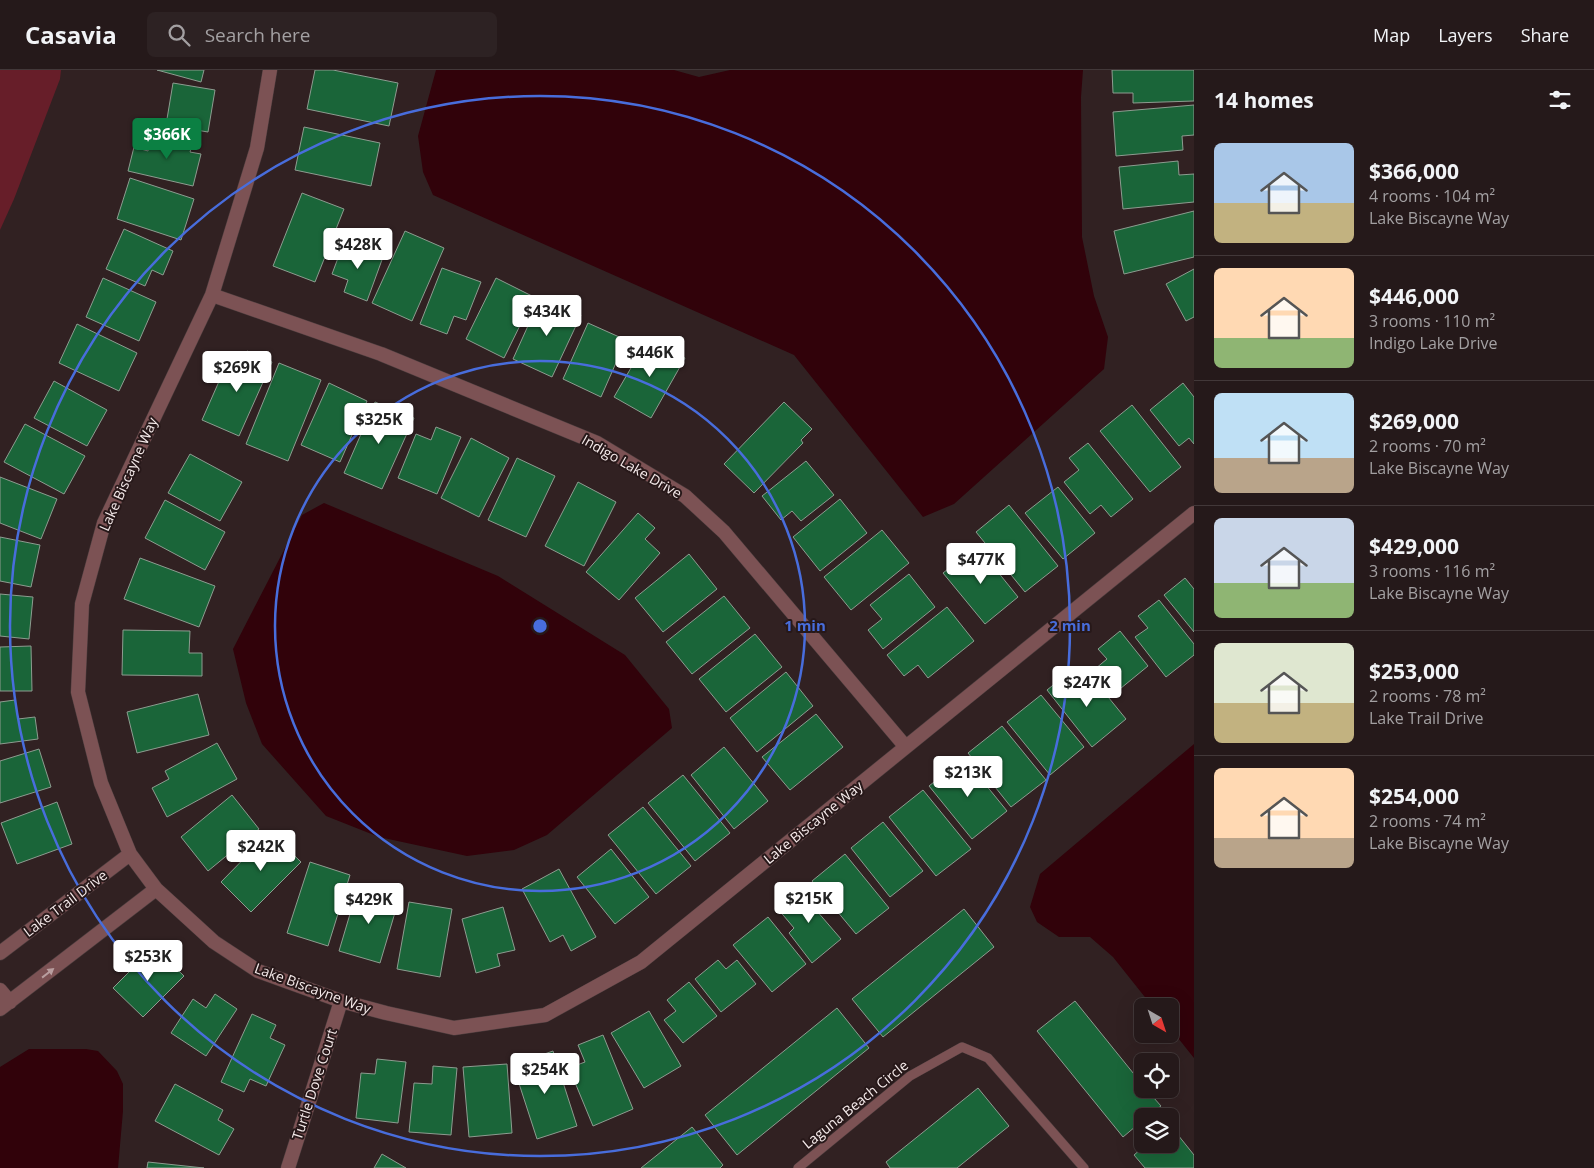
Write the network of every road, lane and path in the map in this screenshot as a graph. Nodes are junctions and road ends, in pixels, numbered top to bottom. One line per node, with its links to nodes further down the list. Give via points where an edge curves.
1 (270, 70): 2 (street, Lake Biscayne Way, via 257,148)
2 (212, 296): 4 (street, Indigo Lake Drive, via 381,354 597,443 685,496 724,532); 5 (street, Lake Biscayne Way, via 104,523 82,604 78,692 101,783)
3 (1194, 513): 4 (street, Lake Biscayne Way)
4 (905, 746): 9 (street, Lake Biscayne Way, via 641,962 545,1015 454,1028)
5 (130, 854): 6 (street, Lake Biscayne Way); 7 (street, Lake Trail Drive)
6 (156, 889): 9 (street, Lake Biscayne Way, via 214,942 258,971); 10 (street, one-way to 6)
7 (0, 953)
8 (0, 990): 10 (street)
9 (341, 1001): 11 (street, Turtle Dove Court)
10 (5, 1006)
11 (288, 1168)
12 (798, 1168): 13 (lane, Laguna Beach Circle, via 910,1076 962,1047 988,1058)
13 (1084, 1168)

